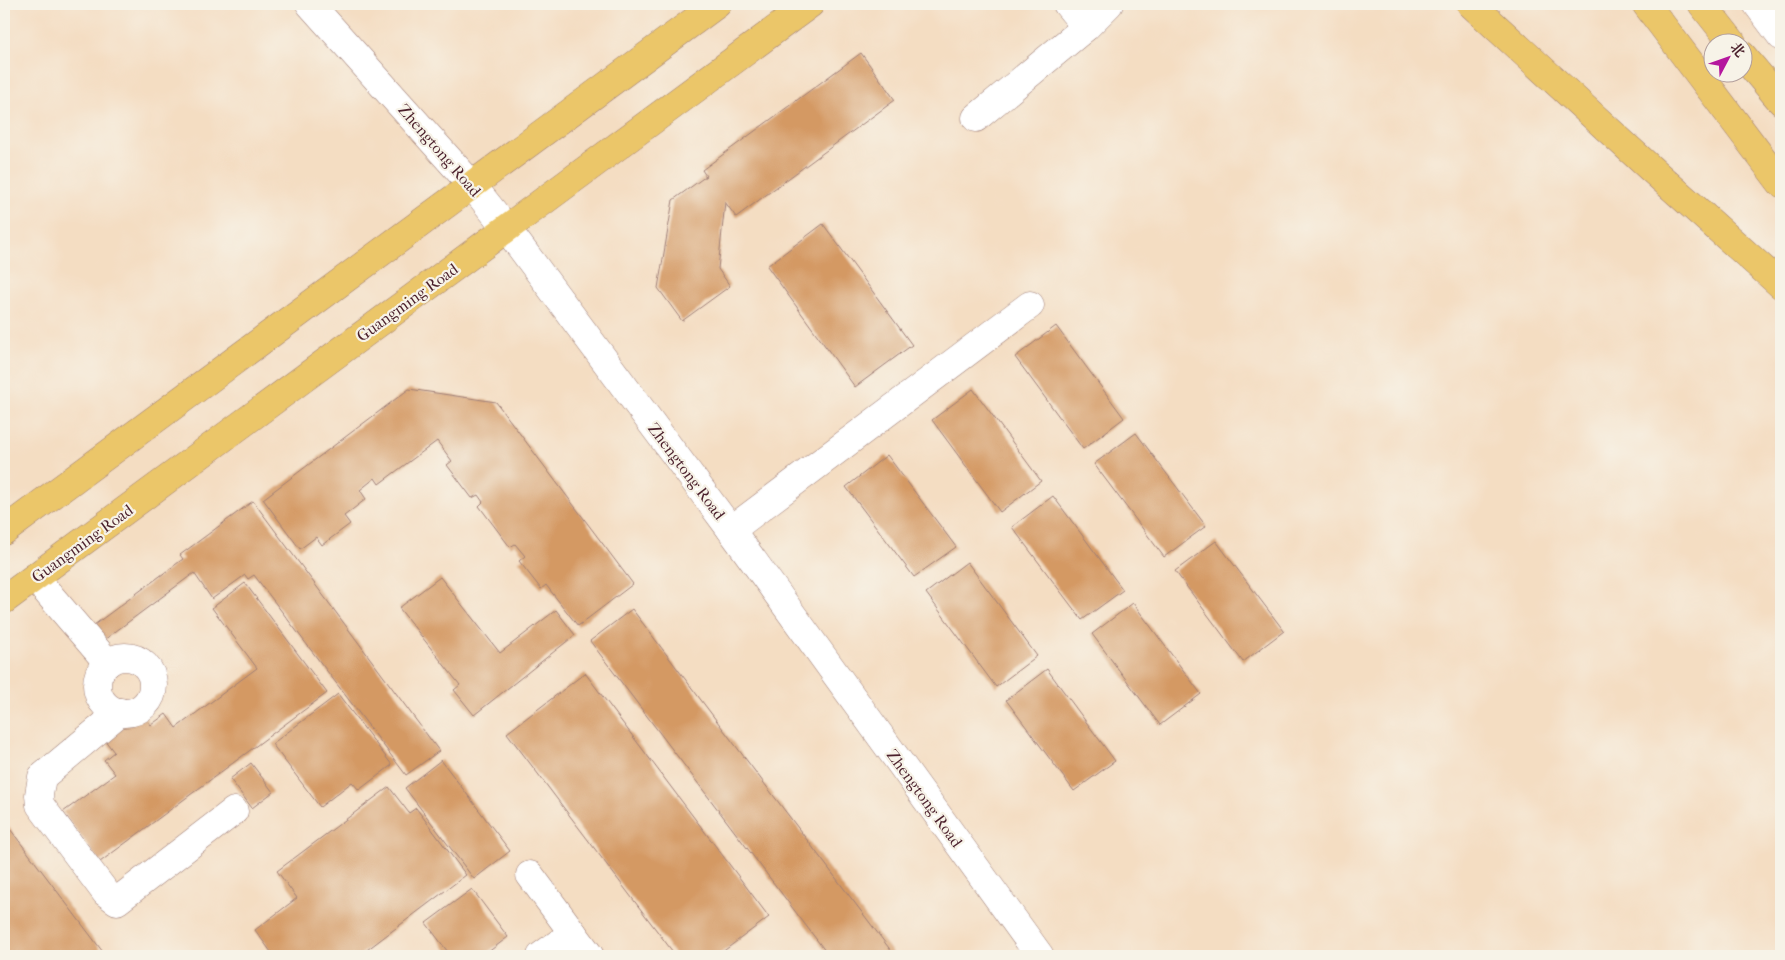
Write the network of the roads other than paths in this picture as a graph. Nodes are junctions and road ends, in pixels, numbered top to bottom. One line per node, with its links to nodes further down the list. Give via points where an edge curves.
1 (310, 4): 17 (street, Zhengtong Road)
2 (717, 4): 17 (main road)
3 (810, 4): 18 (main road, Guangming Road)
4 (1068, 4): 10 (street)
5 (1109, 4): 10 (street)
6 (1470, 4): 19 (main road)
7 (1646, 4): 16 (main road)
8 (1702, 4): 11 (main road)
9 (1757, 4): 12 (street)
10 (1086, 27): 15 (street)
11 (1724, 32)
12 (1781, 36)
13 (1752, 67): 14 (main road)
14 (1781, 102)
15 (976, 118)
16 (1781, 183)
17 (471, 184): 18 (street, Zhengtong Road); 22 (main road)
18 (507, 229): 21 (street, Zhengtong Road); 23 (main road, Guangming Road)
19 (1781, 285)
20 (1030, 305): 21 (street)
21 (731, 530): 32 (street, Zhengtong Road)
22 (4, 531)
23 (35, 578): 24 (main road, Guangming Road); 25 (street)
24 (4, 600)
25 (108, 663): 26 (street, via 98,677 97,689 109,708); 26 (street, via 123,656 134,658 144,664 153,681 152,691 142,708)
26 (120, 712): 27 (street, via 42,777 39,796 40,805 106,893 117,901)
27 (234, 811)
28 (530, 875): 29 (street)
29 (573, 933): 30 (street); 31 (street)
30 (541, 956)
31 (590, 956)
32 (1040, 956)

